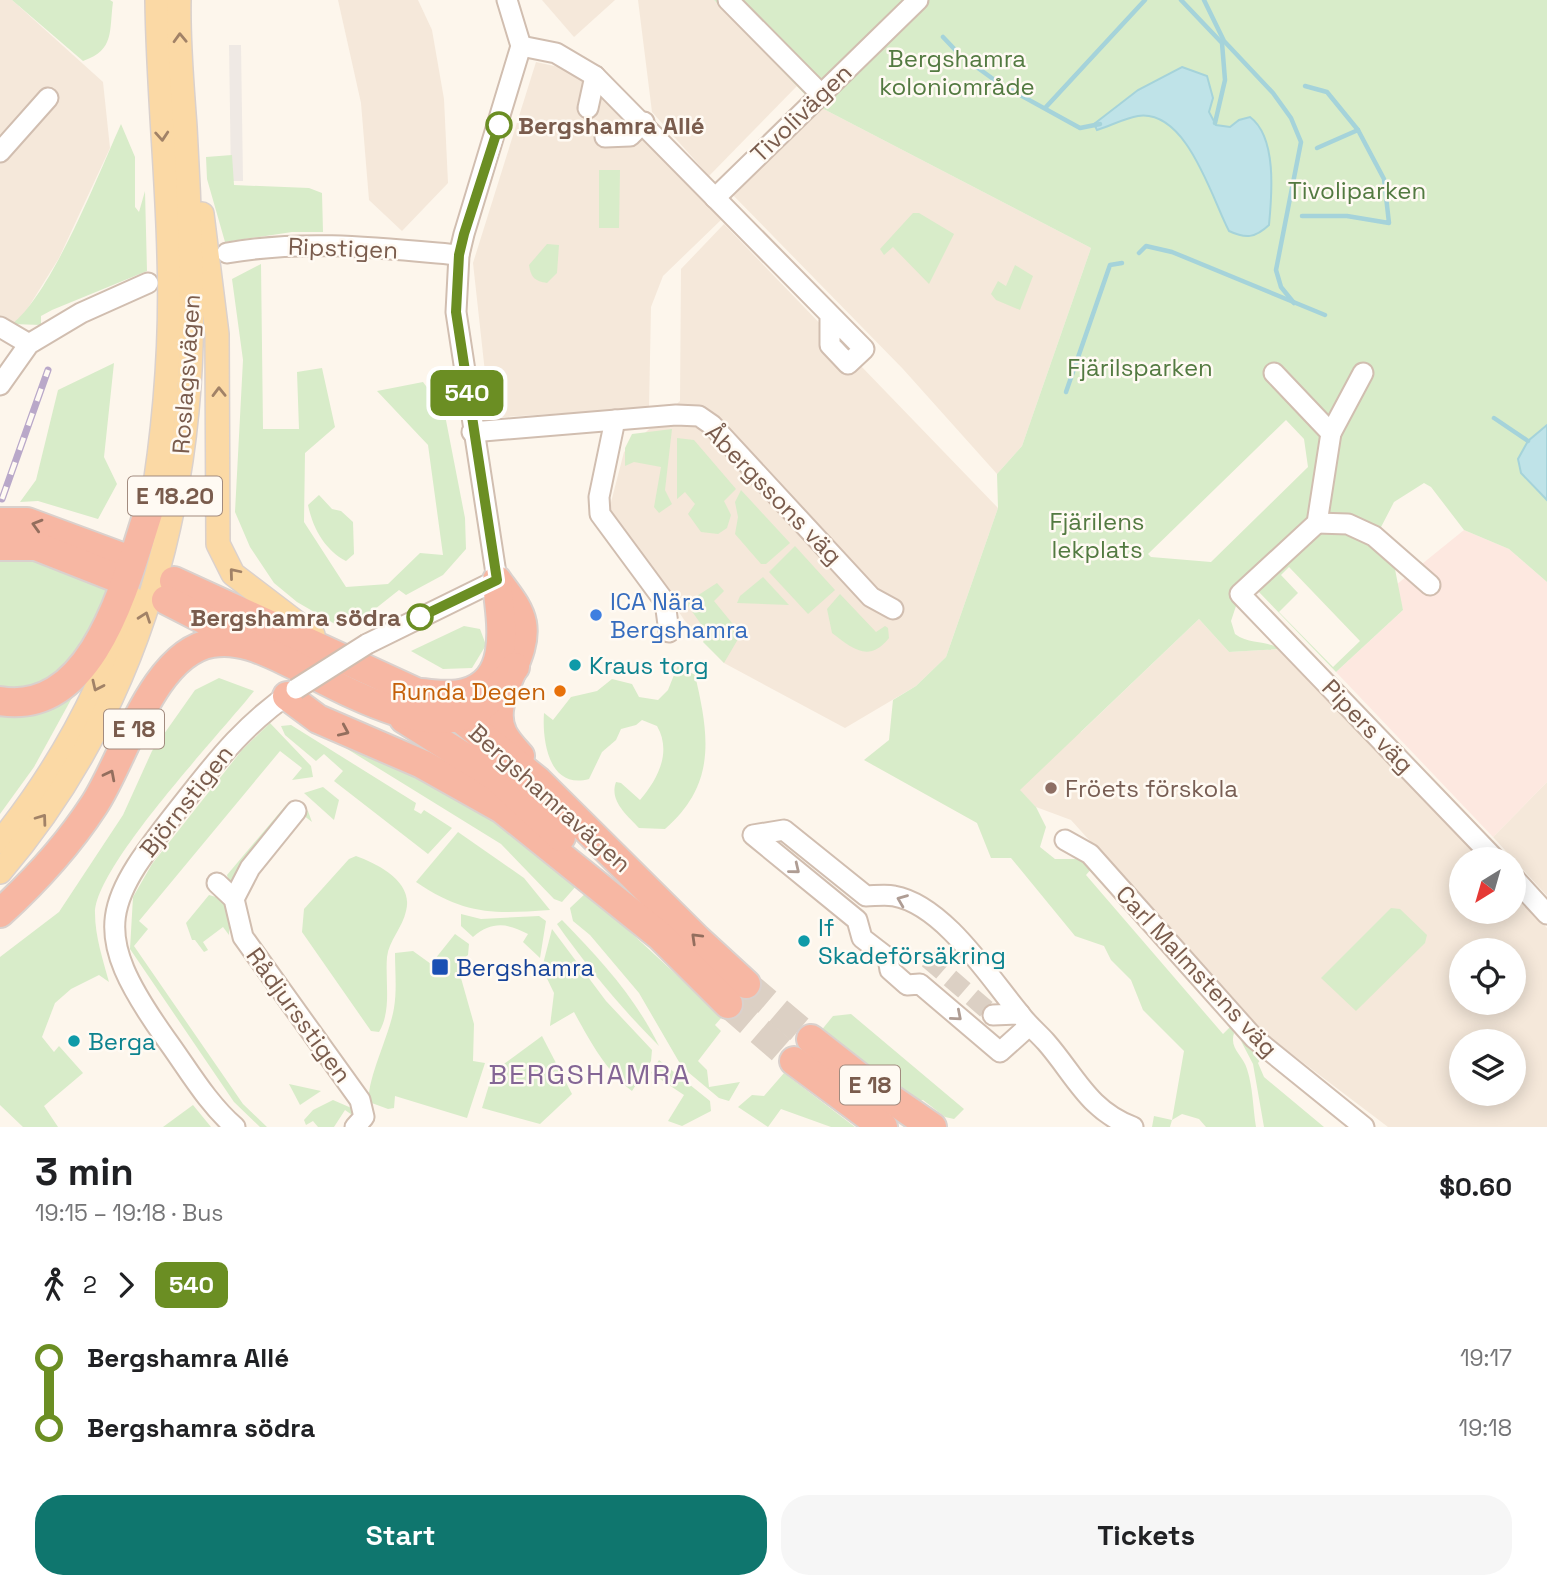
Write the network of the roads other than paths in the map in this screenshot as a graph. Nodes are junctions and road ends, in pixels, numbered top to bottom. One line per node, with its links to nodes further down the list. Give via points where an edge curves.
1 (157, 0): 28 (main road, Roslagsvägen / E 18.20, one-way to 28, via 169,257 166,377)
2 (179, 0): 8 (main road, Roslagsvägen / E 18.20, one-way to 2)
3 (507, 0): 6 (street)
4 (728, 0): 9 (street)
5 (918, 0): 9 (street, Tivolivägen)
6 (521, 46): 7 (street, via 556,53); 17 (street)
7 (595, 76): 11 (street); 12 (street)
8 (181, 77): 37 (main road, one-way to 8, via 248,588 233,574 218,544 217,334); 49 (main road, Roslagsvägen / E 18.20, one-way to 8, via 60,795 94,736 132,655 166,546 184,443 192,332)
9 (820, 93): 15 (street, Tivolivägen)
10 (48, 98): 14 (street)
11 (588, 108)
12 (644, 122): 13 (street, via 630,136); 15 (street)
13 (605, 137)
14 (0, 152)
15 (715, 198): 19 (street)
16 (226, 253): 17 (street, Ripstigen, via 314,243)
17 (459, 255): 26 (street, via 456,312)
18 (148, 283): 21 (street, via 81,313)
19 (831, 316)
20 (0, 327): 21 (street)
21 (29, 344): 24 (street)
22 (1274, 373): 27 (street)
23 (1363, 373): 27 (street)
24 (0, 385)
25 (614, 420): 26 (street, Åbergssons väg); 34 (street, Åbergssons väg, via 699,416 871,597); 35 (street, via 600,514 665,602)
26 (472, 432): 32 (street)
27 (1331, 433): 30 (street)
28 (154, 495): 41 (highway, via 121,592 86,662 64,687 50,695); 47 (main road, Roslagsvägen / E 18.20, one-way to 47, via 131,600 104,673 50,774)
29 (0, 522): 31 (highway, one-way to 29, via 36,546 116,566 27,522)
30 (1317, 523): 33 (street, via 1348,524 1374,536); 48 (street, Pipers väg, via 1240,594)
31 (0, 546)
32 (497, 580): 37 (street, Björnstigen); 38 (highway, via 523,625); 40 (highway, via 502,649 489,677 465,693)
33 (1430, 585)
34 (893, 609)
35 (669, 632)
36 (260, 649): 37 (highway, Bergshamravägen / E 18, via 170,590); 42 (highway, E 18); 54 (highway, E 18, one-way to 36, via 43,871 88,813 162,678 196,648 211,643 228,641)
37 (357, 652): 39 (street, Björnstigen, bridge); 40 (highway, Bergshamravägen / E 18)
38 (515, 667): 43 (highway, via 492,697); 44 (highway, via 498,712 502,733)
39 (291, 692): 57 (highway, one-way to 57, via 318,719 422,764 502,809); 60 (street, Björnstigen, via 271,704 226,748 143,854 117,902 116,951 139,1001 214,1106)
40 (418, 693): 43 (highway, Bergshamravägen / E 18)
41 (0, 701)
42 (384, 708): 43 (highway, via 434,719); 57 (highway, Bergshamravägen / E 18, via 505,785)
43 (460, 718): 44 (highway, Bergshamravägen / E 18)
44 (538, 781): 57 (highway, Bergshamravägen / E 18, one-way to 44, via 737,994)
45 (296, 811): 53 (street, via 250,868)
46 (1065, 840): 65 (street, Carl Malmstens väg, via 1090,854 1254,1038)
47 (0, 842)
48 (1483, 847)
49 (0, 872)
50 (217, 883): 53 (street)
51 (1526, 891): 55 (street)
52 (866, 897): 56 (street); 56 (street, one-way to 56, via 783,830 753,835); 59 (street, one-way to 52, via 953,933 921,908 894,896)
53 (233, 899): 61 (street, Rådjursstigen, via 243,937 360,1100 364,1117)
54 (0, 913)
55 (1547, 914)
56 (857, 920): 59 (street, one-way to 59, via 862,937 888,958 890,970 907,985 920,984 1000,1052)
57 (660, 936)
58 (993, 1015): 59 (street)
59 (1024, 1020): 64 (street, via 1046,1041 1078,1086 1112,1119)
60 (235, 1127)
61 (355, 1127)
62 (883, 1127): 63 (highway, E 18, via 802,1050 862,1079)
63 (932, 1127)
64 (1133, 1127)
65 (1364, 1127)

